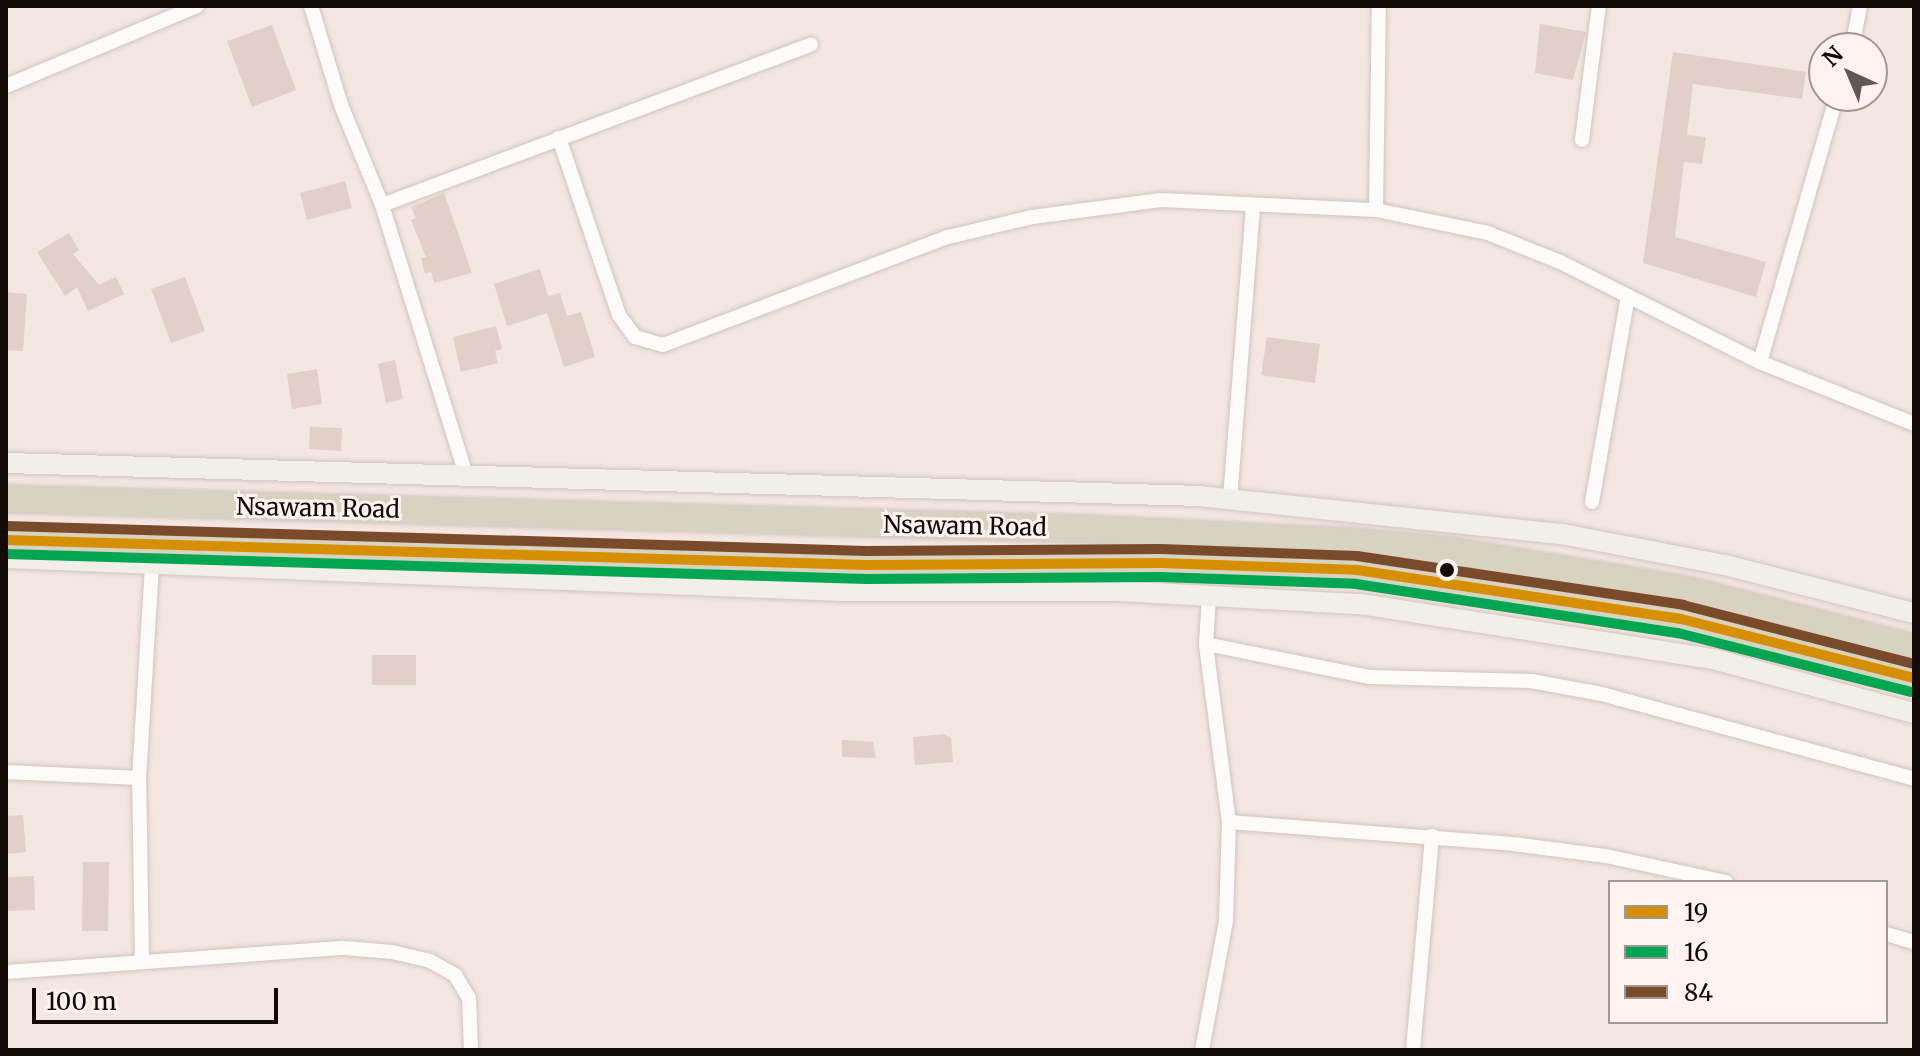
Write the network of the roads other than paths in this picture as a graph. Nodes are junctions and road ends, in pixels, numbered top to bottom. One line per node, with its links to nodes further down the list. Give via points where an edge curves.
1 (197, 6): 8 (street)
2 (311, 6): 12 (street, via 341,105)
3 (1379, 6): 14 (street)
4 (1599, 6): 11 (street)
5 (1860, 6): 6 (street)
6 (1855, 32)
7 (811, 45): 10 (street)
8 (6, 86)
9 (1832, 112): 16 (street)
10 (559, 138): 12 (street); 13 (street, via 619,315 635,337 663,345 948,237 1018,220 1161,200)
11 (1582, 140)
12 (382, 205): 19 (street)
13 (1253, 208): 14 (street); 21 (street)
14 (1376, 210): 15 (street, via 1488,233)
15 (1628, 296): 16 (street); 22 (street)
16 (1760, 362): 17 (street)
17 (1914, 424)
18 (6, 463): 19 (main road)
19 (467, 478): 21 (main road)
20 (6, 499): 29 (highway, Nsawam Road, via 1087,529 1352,542 1450,551 1691,591)
21 (1230, 499): 27 (main road, via 1562,534 1725,565)
22 (1592, 502)
23 (6, 540): 30 (highway, Nsawam Road, via 867,565 1160,563 1357,570 1681,619)
24 (6, 558): 25 (main road)
25 (152, 563): 26 (main road, via 842,591); 33 (street)
26 (1209, 596): 28 (street); 31 (main road, via 1361,604 1542,630 1717,660)
27 (1914, 613)
28 (1206, 644): 34 (street, via 1369,677 1531,681 1602,694); 35 (street)
29 (1914, 648)
30 (1914, 678)
31 (1914, 713)
32 (6, 772): 33 (street)
33 (139, 778): 40 (street)
34 (1914, 779)
35 (1229, 822): 36 (street); 43 (street, via 1226,921)
36 (1432, 836): 37 (street, via 1606,856); 44 (street)
37 (1717, 880)
38 (1888, 935): 39 (street)
39 (1914, 942)
40 (142, 961): 41 (street); 42 (street, via 344,948 430,961 455,975 469,998)
41 (6, 972)
42 (471, 1050)
43 (1202, 1050)
44 (1413, 1050)

